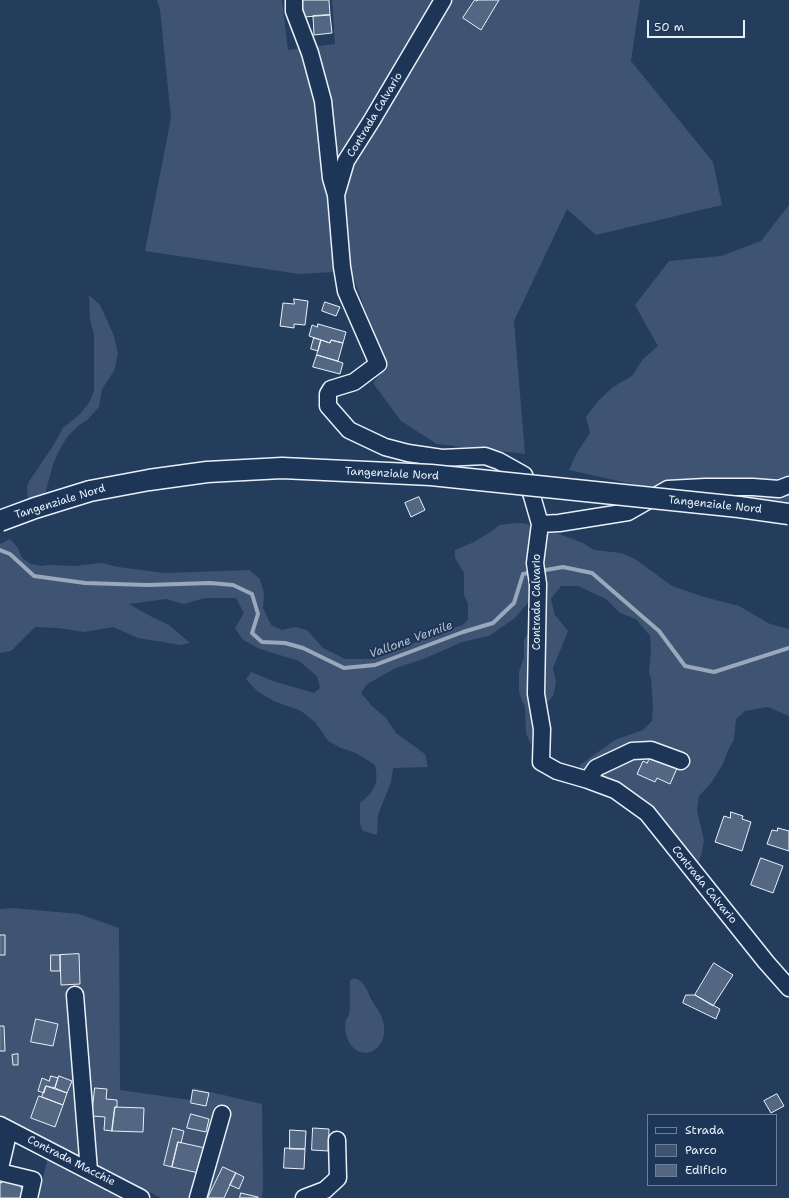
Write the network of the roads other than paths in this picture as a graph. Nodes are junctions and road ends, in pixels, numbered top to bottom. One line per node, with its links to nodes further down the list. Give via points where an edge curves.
1 (294, 0): 3 (street, via 294,11 310,53 323,101 331,178)
2 (443, 0): 3 (street, Contrada Calvario, via 346,161)
3 (336, 195): 7 (street, Contrada Calvario, via 346,291 378,364 354,382 331,389 328,394 328,406 349,430 385,447 442,458 485,456 499,461 524,475)
4 (789, 486): 7 (street, via 779,489 739,487 668,490 628,512 559,524)
5 (789, 514): 6 (main road, Tangenziale Nord, bridge, via 431,475 282,468 207,472 90,491)
6 (0, 521)
7 (540, 524): 9 (street, Contrada Calvario, via 535,563 538,584 536,694 542,730 541,762 557,771)
8 (681, 761): 9 (street, via 651,750 632,751 596,768)
9 (588, 780): 10 (street, Contrada Calvario, via 615,790 647,813)
10 (789, 988)
11 (75, 995): 16 (street)
12 (222, 1114): 20 (street)
13 (5, 1127): 15 (street); 16 (street, Contrada Macchie)
14 (337, 1140): 21 (street, via 338,1178 325,1190)
15 (0, 1168)
16 (89, 1171): 19 (street, Contrada Macchie)
17 (0, 1172): 18 (street, via 33,1180)
18 (29, 1198)
19 (141, 1198)
20 (198, 1198)
21 (304, 1198)

